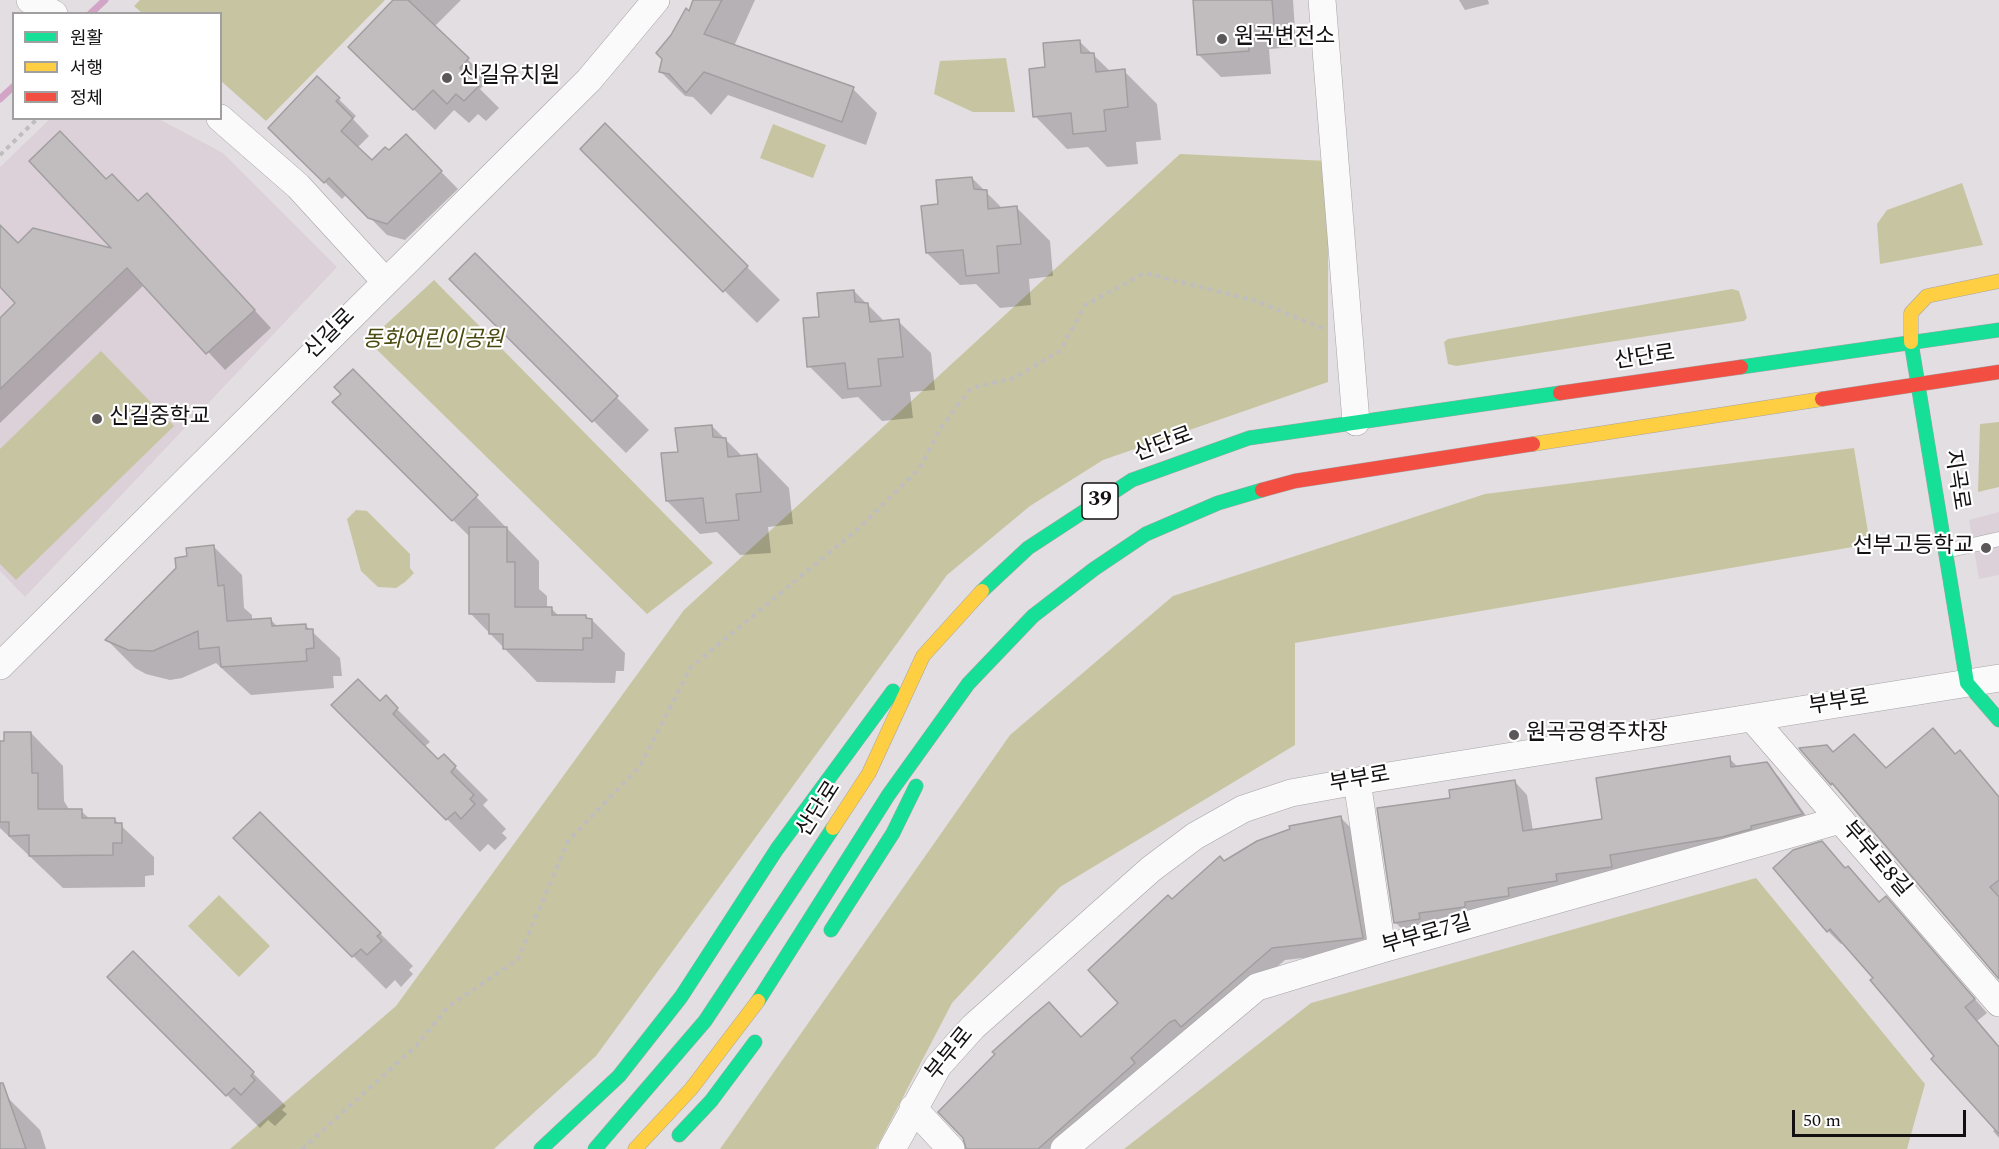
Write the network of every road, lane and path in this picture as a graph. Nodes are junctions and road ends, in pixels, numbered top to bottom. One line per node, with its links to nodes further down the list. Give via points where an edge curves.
1 (656, 0): 6 (street, 신길로, via 589,80)
2 (1322, 0): 9 (street)
3 (36, 120): 5 (path)
4 (222, 120): 6 (street, via 298,186)
5 (0, 155)
6 (385, 281): 17 (street, 신길로)
7 (1999, 281): 10 (main road, 지곡로, via 1927,296 1911,313)
8 (1999, 330): 10 (main road, 산단로 / 39)
9 (1350, 339): 13 (street); 30 (path, via 1256,301 1145,273 1085,305 1060,351 1014,378 971,388 940,429 919,469 858,529 691,667 640,766 568,841 518,959 448,1007 416,1046)
10 (1911, 342): 12 (main road, 지곡로); 13 (main road, 산단로 / 39)
11 (1999, 372): 12 (main road, 39)
12 (1918, 386): 15 (main road, 지곡로); 20 (main road, 39, via 1295,480 1218,503 1146,534 1094,569 1033,616)
13 (1356, 422): 16 (main road, 산단로 / 39, via 1249,438 1132,480 1028,548 971,601)
14 (1999, 539): 15 (lane)
15 (1946, 551): 19 (main road, 지곡로)
16 (923, 656): 31 (main road, via 879,706 777,849 681,997 619,1076); 32 (main road, 산단로 / 39, via 869,773 758,944 705,1021)
17 (0, 666)
18 (1999, 678): 19 (street, 부부로)
19 (1967, 683): 21 (street, 부부로); 22 (main road)
20 (968, 684): 25 (main road, via 893,833); 33 (main road, 39, via 889,794 766,991 691,1089)
21 (1752, 718): 23 (street, 부부로); 24 (street, 부부로8길)
22 (1999, 720)
23 (1357, 781): 26 (street); 29 (street, 부부로, via 1281,796 1243,809 1194,836 1151,869 973,1027 938,1066)
24 (1840, 820): 26 (street, 부부로7길); 27 (street, 부부로8길)
25 (824, 940)
26 (1382, 949): 37 (street, 부부로7길, via 1257,987)
27 (1999, 1003)
28 (767, 1027): 34 (main road, via 711,1101)
29 (913, 1108): 35 (street, 부부로); 36 (street)
30 (302, 1149)
31 (541, 1149)
32 (595, 1149)
33 (635, 1149)
34 (666, 1149)
35 (892, 1149)
36 (951, 1149)
37 (1064, 1149)

